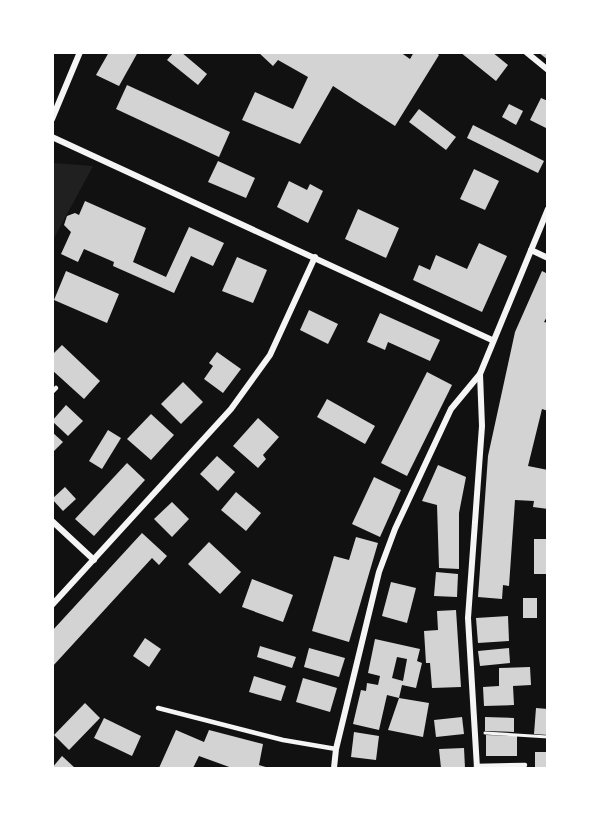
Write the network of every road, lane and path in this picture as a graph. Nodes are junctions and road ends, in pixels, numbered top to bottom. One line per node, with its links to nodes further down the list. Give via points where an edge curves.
1 (80, 52): 4 (street)
2 (526, 52): 3 (street)
3 (548, 70)
4 (52, 119)
5 (52, 136): 8 (street)
6 (548, 209): 7 (street)
7 (531, 250): 9 (street); 10 (street)
8 (315, 257): 10 (street); 13 (street, via 270,355 237,400)
9 (548, 258)
10 (492, 340): 11 (street)
11 (480, 374): 16 (street, via 482,426 468,618); 18 (street, via 451,409 395,529 379,572)
12 (52, 521): 13 (street)
13 (94, 560): 14 (street)
14 (52, 605)
15 (158, 708): 18 (lane, via 283,740)
16 (474, 732): 17 (path); 20 (street)
17 (548, 737)
18 (336, 749): 21 (street)
19 (525, 765): 20 (lane)
20 (477, 767)
21 (334, 768)

